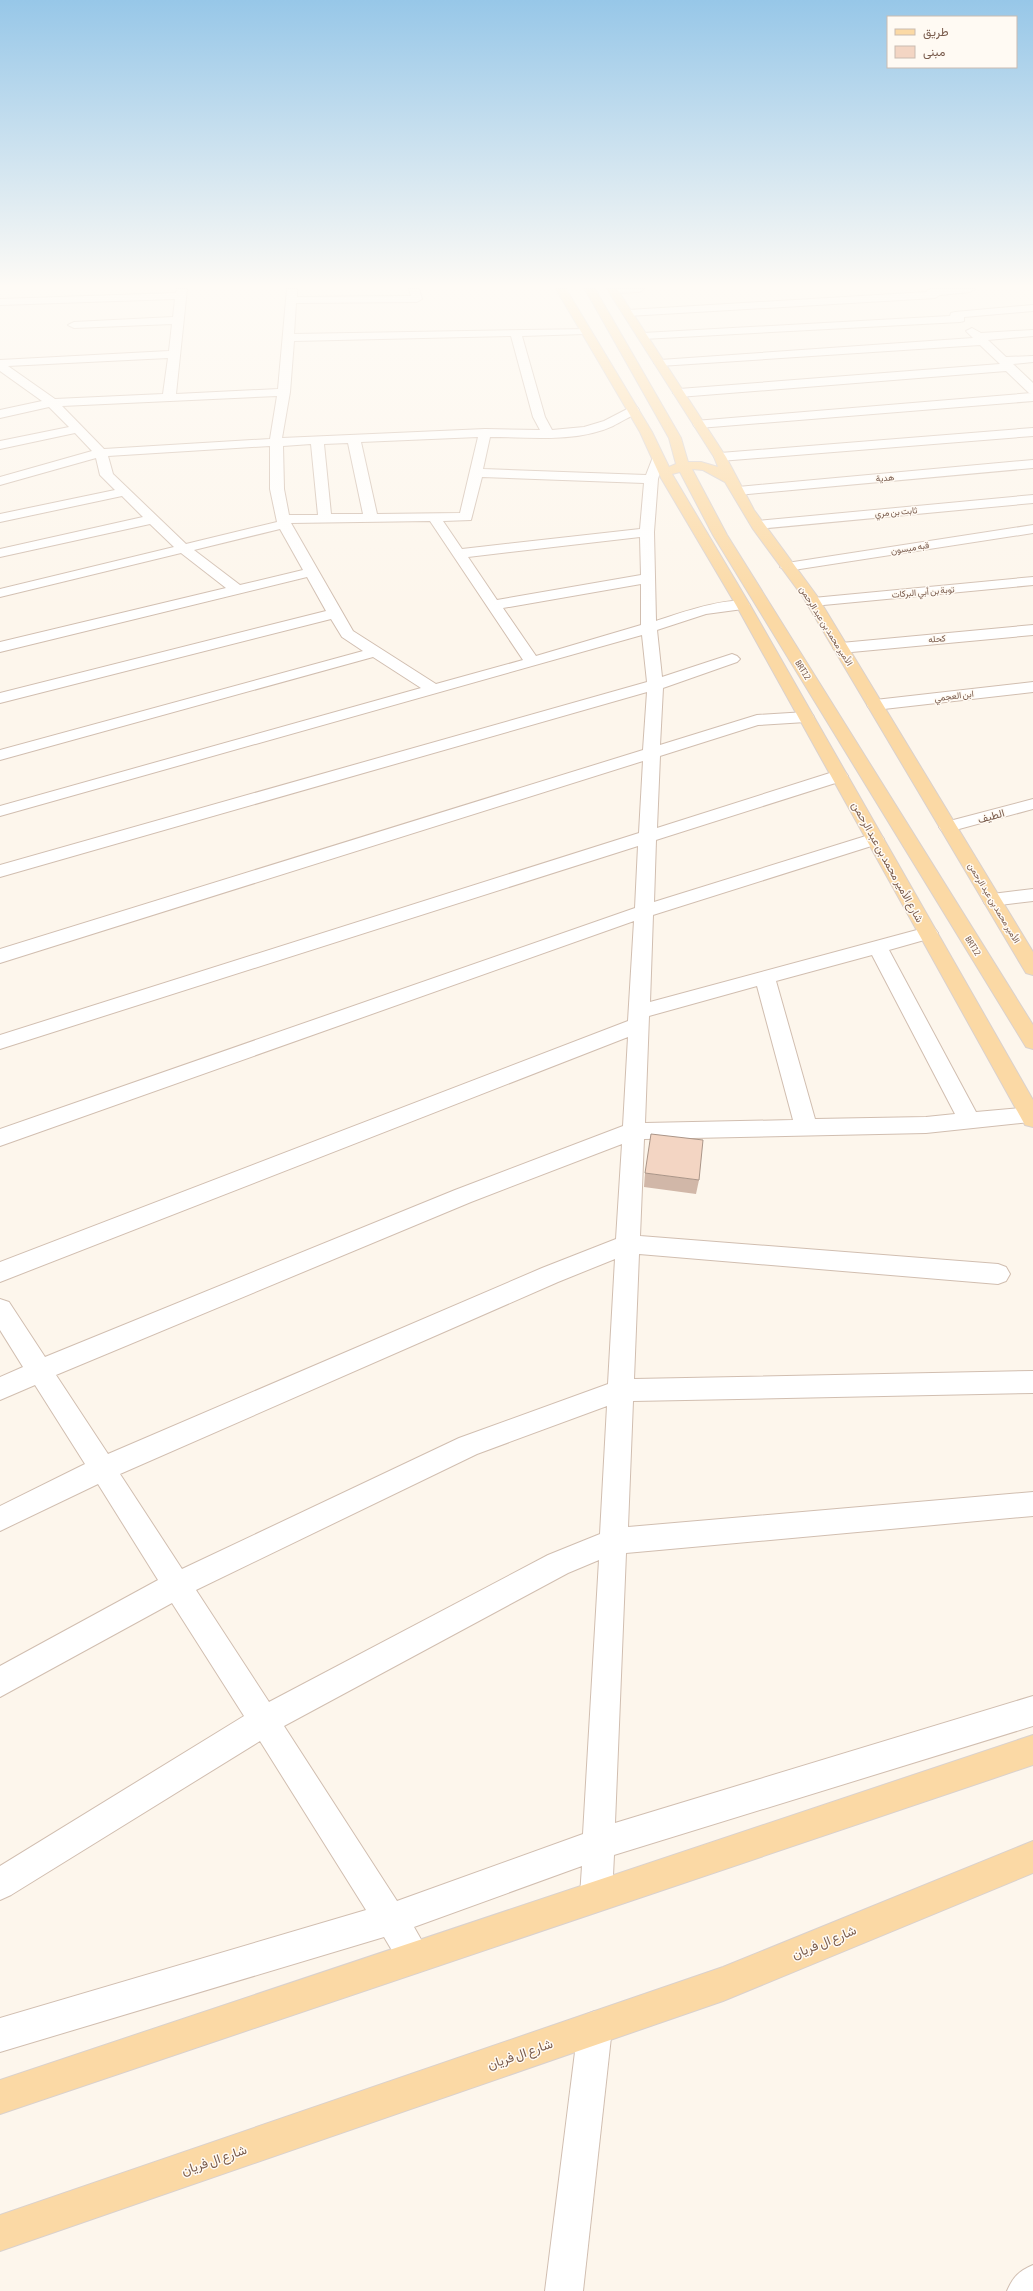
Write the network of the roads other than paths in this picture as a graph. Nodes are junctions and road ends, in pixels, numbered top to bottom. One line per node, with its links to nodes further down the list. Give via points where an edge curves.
1 (42, 396): 10 (street)
2 (209, 396): 9 (street)
3 (283, 396): 21 (street)
4 (533, 396): 18 (street, via 539,417)
5 (624, 396): 11 (main road)
6 (658, 396): 22 (main road, BRT12)
7 (681, 396): 13 (main road, الأمير محمد بن عبد الرحمن)
8 (978, 396): 13 (street)
9 (169, 398): 10 (street)
10 (52, 403): 12 (street); 14 (street)
11 (633, 410): 15 (main road); 18 (street, via 608,424 585,431)
12 (0, 414)
13 (700, 426): 22 (main road, via 703,437); 25 (main road, الأمير محمد بن عبد الرحمن)
14 (77, 429): 23 (street); 24 (street)
15 (646, 432): 22 (main road, via 656,441); 28 (main road)
16 (1033, 432): 25 (street)
17 (485, 433): 18 (street); 19 (street); 29 (street)
18 (548, 434)
19 (354, 439): 20 (street); 36 (street)
20 (317, 440): 21 (street); 39 (street)
21 (277, 442): 24 (street); 40 (street, via 277,489)
22 (688, 444): 27 (main road, BRT12)
23 (0, 445)
24 (101, 453): 31 (street); 33 (street, via 107,476)
25 (720, 457): 30 (main road, الأمير محمد بن عبد الرحمن)
26 (1033, 464): 32 (street, هدية)
27 (683, 465): 28 (main road); 30 (main road, via 707,466); 89 (main road, BRT12, via 720,535)
28 (659, 472): 29 (street); 43 (street); 55 (main road)
29 (476, 473): 37 (street, via 466,517)
30 (728, 479): 32 (main road, الأمير محمد بن عبد الرحمن)
31 (0, 481)
32 (738, 491): 41 (main road, الأمير محمد بن عبد الرحمن)
33 (124, 492): 35 (street); 38 (street)
34 (1033, 499): 41 (street, ثابت بن مري)
35 (0, 518)
36 (370, 518): 37 (street); 39 (street)
37 (434, 518): 46 (street)
38 (152, 519): 44 (street); 45 (street)
39 (325, 519): 40 (street)
40 (283, 522): 44 (street); 48 (street)
41 (758, 525): 47 (main road, الأمير محمد بن عبد الرحمن)
42 (1033, 529): 47 (street, قبه ميسون)
43 (647, 532): 46 (street); 49 (street)
44 (183, 548): 51 (street); 52 (street)
45 (0, 553)
46 (459, 554): 54 (street)
47 (787, 567): 53 (main road, الأمير محمد بن عبد الرحمن)
48 (311, 572): 51 (street); 56 (street)
49 (649, 578): 54 (street); 57 (street)
50 (1033, 581): 53 (street, توبة بن أبي البركات)
51 (237, 590): 59 (street)
52 (0, 593)
53 (813, 602): 60 (main road, الأمير محمد بن عبد الرحمن)
54 (494, 605): 63 (street)
55 (743, 605): 57 (street, via 704,610); 69 (main road, شارع الأمير محمد بن عبد الرحمن)
56 (335, 613): 61 (street, via 347,634); 67 (street)
57 (649, 628): 63 (street); 64 (street)
58 (1033, 630): 60 (street, كحله)
59 (0, 647)
60 (841, 648): 68 (main road, الأمير محمد بن عبد الرحمن)
61 (375, 652): 66 (street); 71 (street)
62 (732, 659): 64 (street)
63 (532, 662): 66 (street)
64 (656, 685): 70 (street); 78 (street)
65 (1033, 687): 68 (street, ابن العجمي)
66 (433, 689): 74 (street)
67 (0, 698)
68 (875, 705): 75 (main road, الأمير محمد بن عبد الرحمن)
69 (806, 718): 70 (street, via 757,720); 72 (main road, شارع الأمير محمد بن عبد الرحمن)
70 (652, 753): 76 (street); 84 (street)
71 (0, 755)
72 (839, 776): 76 (street); 77 (main road, شارع الأمير محمد بن عبد الرحمن)
73 (1033, 804): 75 (street, الطيف)
74 (0, 811)
75 (948, 827): 80 (main road, الأمير محمد بن عبد الرحمن)
76 (648, 836): 81 (street); 88 (street)
77 (875, 839): 81 (street); 82 (main road, شارع الأمير محمد بن عبد الرحمن)
78 (0, 871)
79 (1033, 895): 80 (street)
80 (992, 900): 85 (main road, الأمير محمد بن عبد الرحمن)
81 (644, 911): 87 (street); 94 (street)
82 (928, 933): 83 (street); 90 (main road, شارع الأمير محمد بن عبد الرحمن)
83 (878, 947): 86 (street); 91 (street)
84 (0, 956)
85 (1033, 968)
86 (765, 978): 87 (street); 92 (street)
87 (639, 1019): 93 (street); 96 (street)
88 (0, 1042)
89 (1033, 1042)
90 (1032, 1117): 91 (street)
91 (970, 1121): 92 (street, via 926,1125)
92 (806, 1127): 93 (street)
93 (633, 1130): 95 (street); 99 (street, via 463,1196)
94 (0, 1138)
95 (628, 1244): 97 (street); 102 (street); 103 (street, via 536,1281)
96 (0, 1272)
97 (998, 1274)
98 (0, 1310): 99 (street)
99 (39, 1371): 101 (street); 103 (street)
100 (1033, 1382): 102 (street)
101 (0, 1389)
102 (621, 1390): 106 (street); 107 (street, via 468,1446)
103 (102, 1469): 105 (street); 107 (street)
104 (1033, 1504): 106 (street)
105 (0, 1519)
106 (614, 1541): 110 (street, via 558,1564); 112 (street)
107 (177, 1585): 108 (street); 110 (street)
108 (0, 1682)
109 (1033, 1711): 112 (street)
110 (264, 1721): 114 (street); 116 (street)
111 (1033, 1750): 115 (main road)
112 (598, 1844): 115 (street); 116 (street)
113 (1033, 1857): 118 (main road, شارع ال فريان, via 722,1984)
114 (0, 1884)
115 (596, 1896): 117 (main road)
116 (391, 1919): 117 (street); 119 (street)
117 (415, 1957): 120 (main road)
118 (595, 2028): 121 (main road, شارع ال فريان); 123 (street)
119 (0, 2035)
120 (0, 2097)
121 (0, 2233)
122 (1033, 2284): 124 (street)
123 (564, 2291)
124 (1026, 2291)

